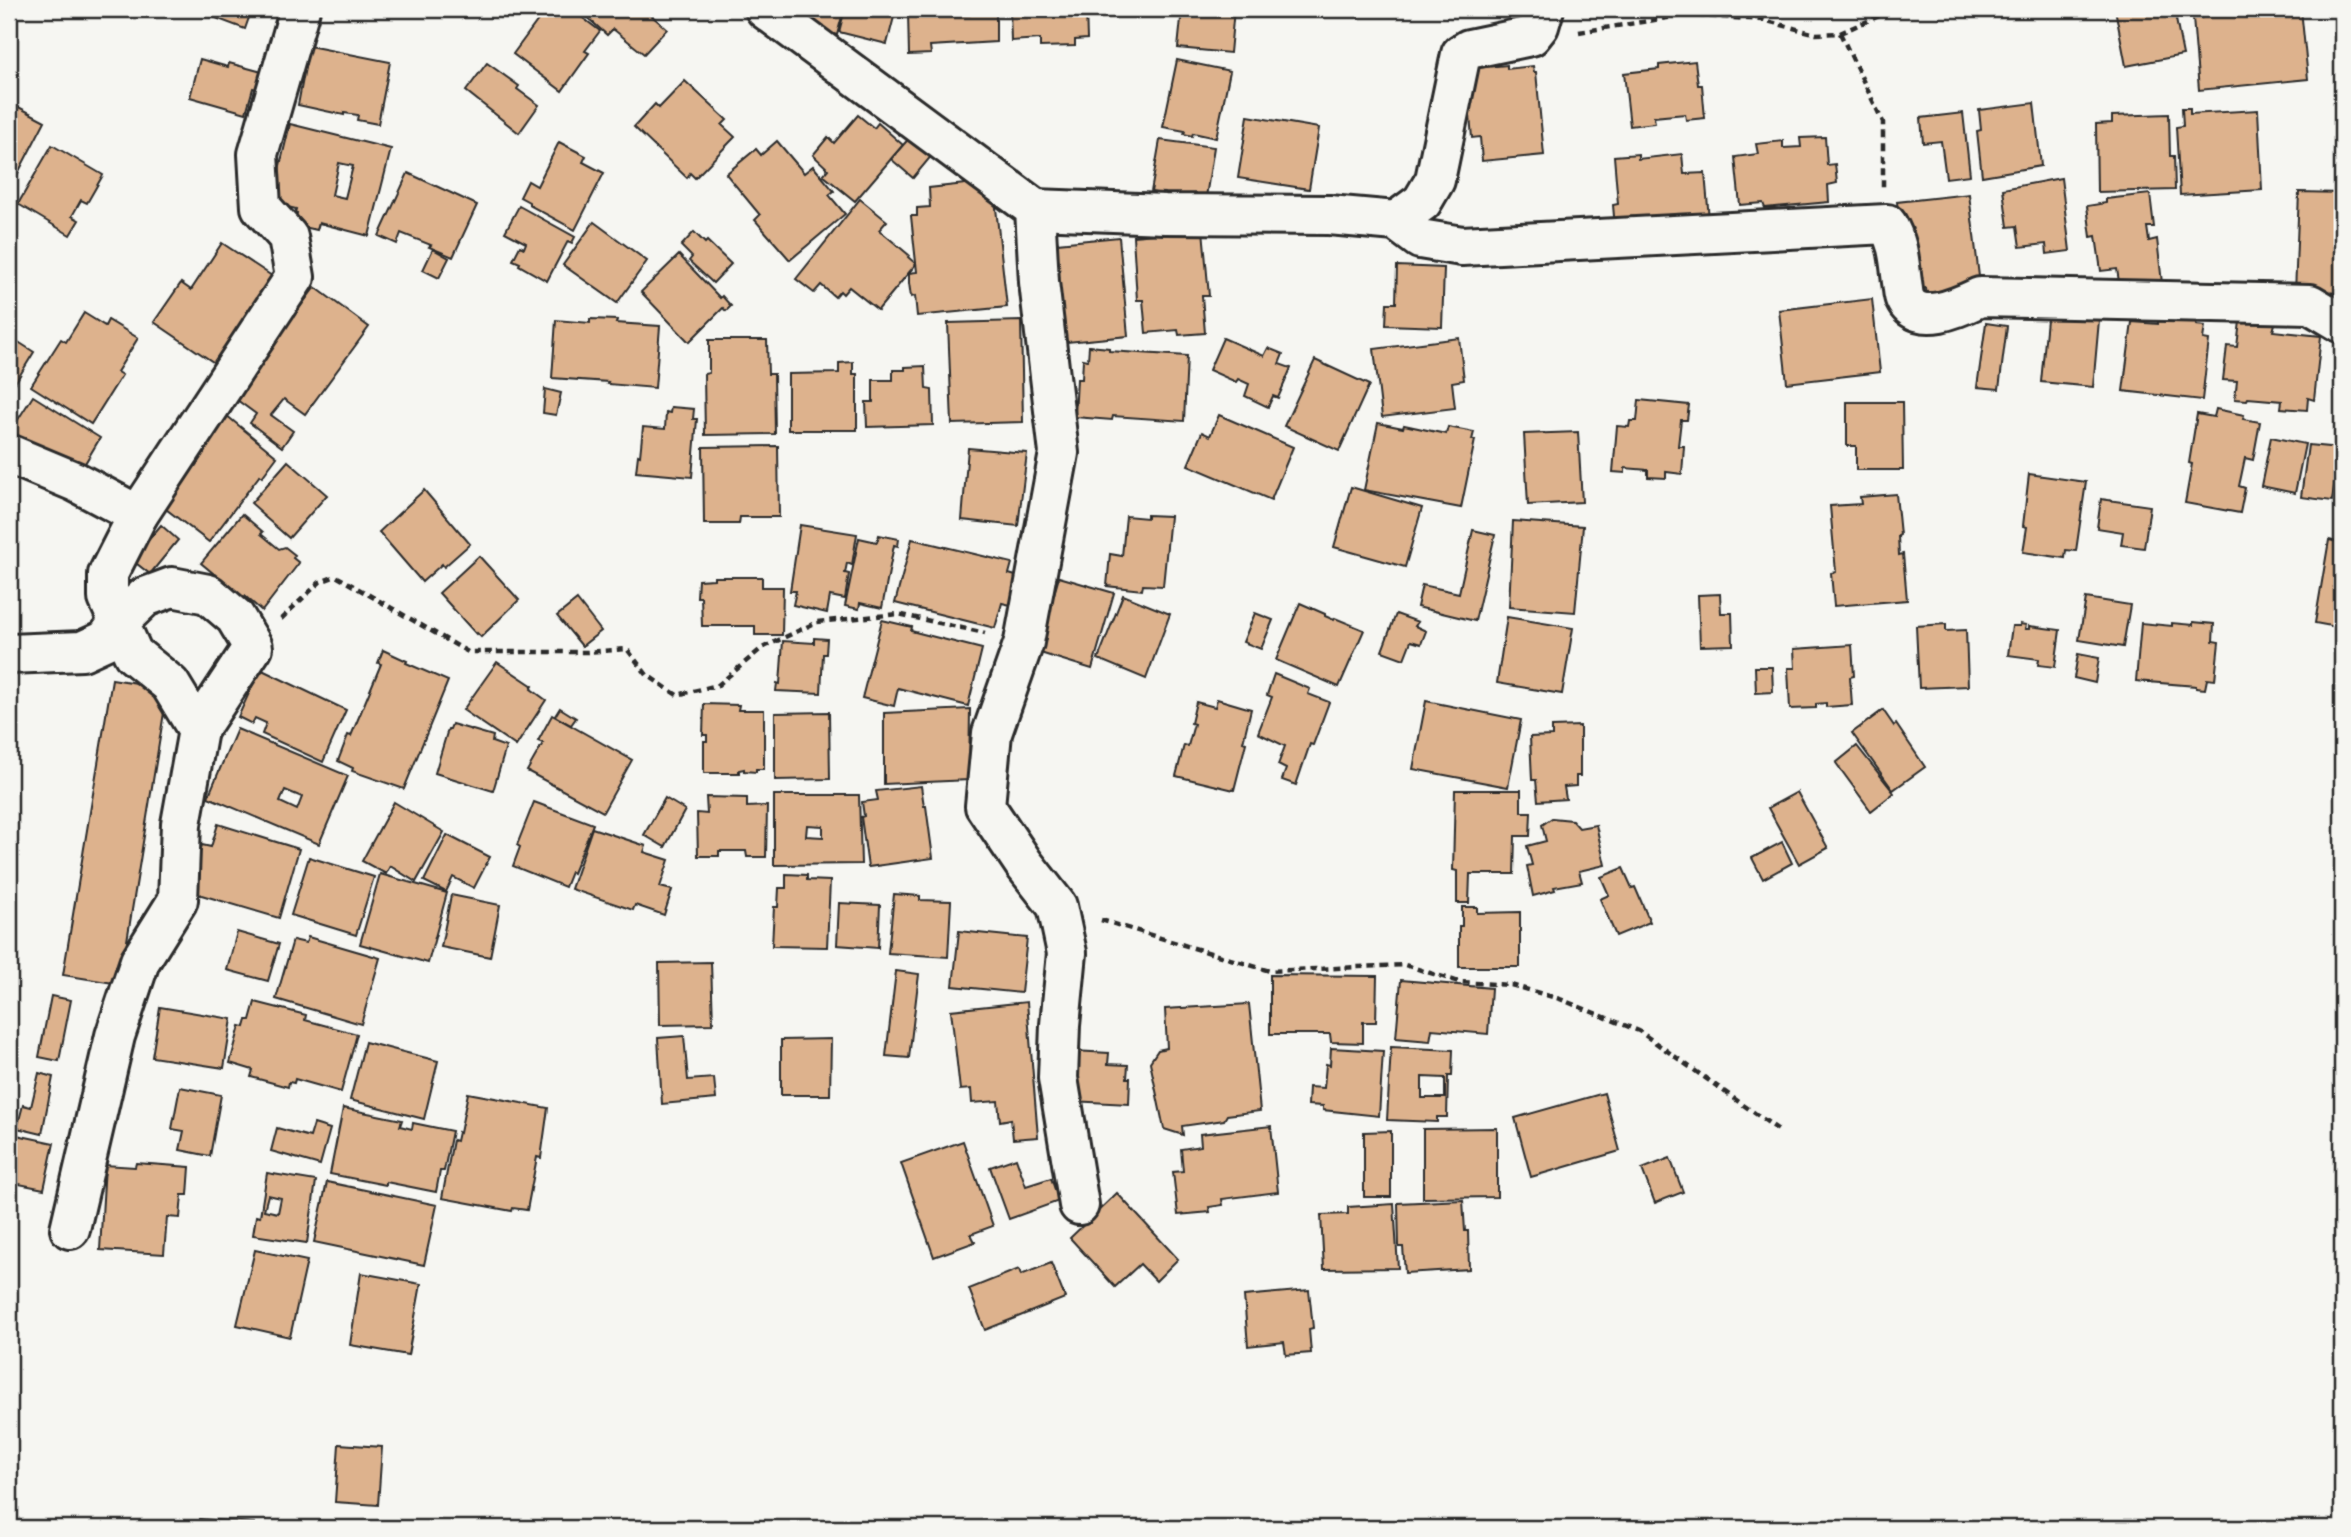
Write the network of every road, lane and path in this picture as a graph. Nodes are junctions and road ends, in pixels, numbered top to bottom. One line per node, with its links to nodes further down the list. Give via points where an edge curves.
1 (300, 9): 11 (street, via 258,154 261,207 288,237 295,277)
2 (765, 9): 6 (street)
3 (1895, 9): 5 (path)
4 (1537, 23): 5 (path, via 1586,31 1686,15 1763,20 1816,34); 7 (street, via 1461,54 1435,180 1422,202)
5 (1840, 33): 8 (path, via 1882,122 1881,175)
6 (1035, 209): 7 (street, via 1329,215); 13 (street, via 1059,453)
7 (1396, 221): 8 (street, via 1420,239 1462,246)
8 (1887, 225): 9 (street, via 1896,239 1905,299 1927,313 1947,312 1980,297 2296,303 2310,304)
9 (2342, 323)
10 (9, 454): 11 (street)
11 (138, 515): 12 (street, via 108,574 108,598)
12 (118, 623): 14 (street, via 145,597 173,587 208,594 235,617); 15 (street, via 106,640 82,651); 16 (street, via 133,654 170,684)
13 (1024, 642): 14 (path, via 898,614 817,622 762,648 718,685 677,695 647,675 627,649 468,652 336,576 320,582); 17 (street, via 992,733 985,806)
14 (253, 647): 16 (street)
15 (9, 654)
16 (198, 730): 20 (street, via 181,824 178,900 140,961 115,1036)
17 (1056, 906): 18 (path, via 1270,971 1405,965 1459,982 1511,985 1560,999 1639,1031); 19 (street, via 1067,953 1058,1078)
18 (1780, 1131)
19 (1079, 1205)
20 (70, 1229)

